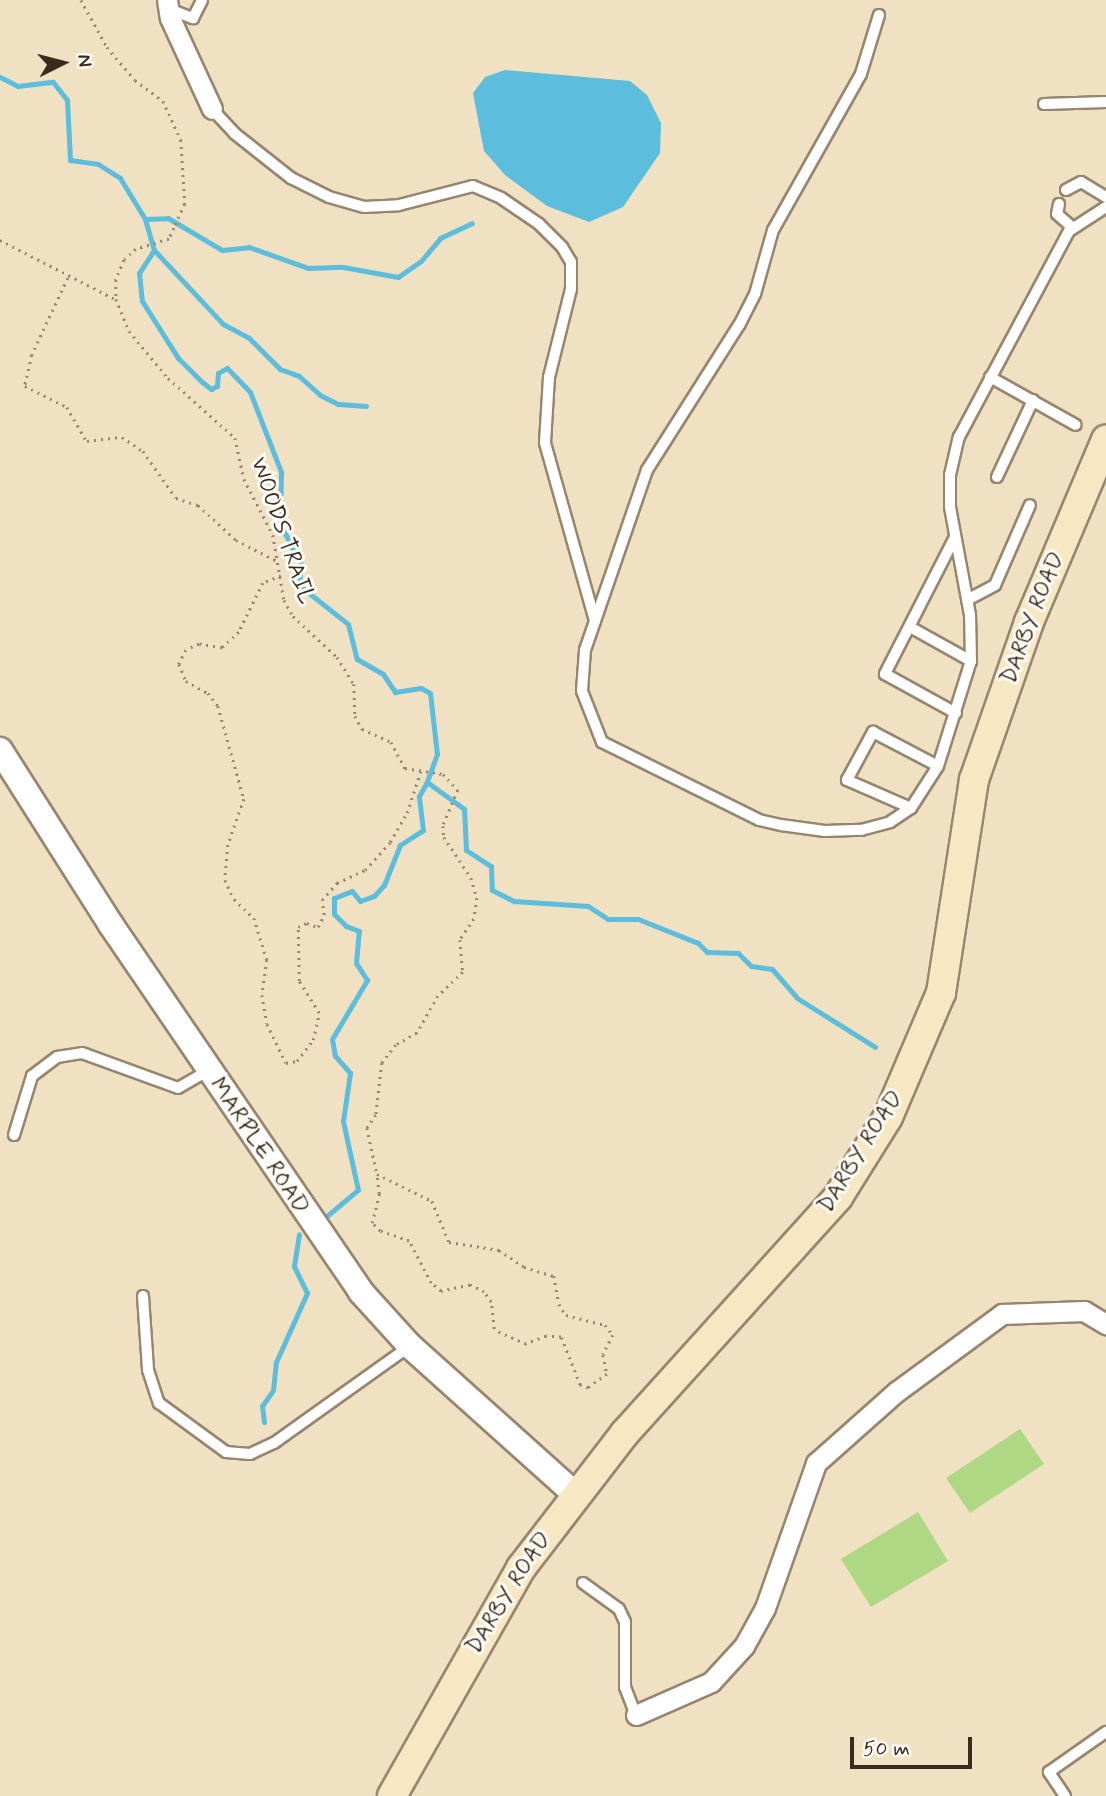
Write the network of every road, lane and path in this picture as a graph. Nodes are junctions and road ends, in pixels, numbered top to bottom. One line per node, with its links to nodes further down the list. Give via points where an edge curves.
1 (81, 0): 15 (path, via 107,47 135,80 163,101 181,140 185,204 169,239 143,245 124,260 116,280)
2 (202, 0): 3 (lane, via 192,18)
3 (168, 4): 7 (street)
4 (879, 15): 26 (lane, via 861,74 773,230 755,294 647,471)
5 (1106, 102): 6 (lane)
6 (1044, 104)
7 (212, 108): 26 (lane, via 234,133 291,178 329,197 364,207 399,205 472,186 501,198 539,224 562,247 571,262 571,289 549,377 545,443)
8 (1066, 190): 9 (lane, via 1081,182)
9 (1106, 197)
10 (1059, 204): 12 (lane, via 1058,214)
11 (1106, 207): 12 (lane)
12 (1073, 228): 16 (lane)
13 (0, 240): 14 (path)
14 (68, 278): 15 (path); 23 (path, via 32,355 25,386 67,407 87,441 122,437 143,451 176,498 198,505 236,540)
15 (116, 299): 23 (path, WOODS TRAIL, via 129,331 169,378 235,438 244,479 273,535)
16 (990, 377): 17 (lane); 22 (lane, via 953,458 950,507)
17 (1032, 400): 18 (lane); 20 (lane)
18 (1076, 425)
19 (1106, 440): 40 (main road, DARBY ROAD, via 1029,621 974,780 941,993 888,1117 838,1197)
20 (997, 477)
21 (1030, 505): 25 (lane, via 995,585)
22 (955, 537): 25 (lane); 27 (lane)
23 (278, 562): 24 (path, WOODS TRAIL)
24 (281, 576): 32 (path, WOODS TRAIL, via 284,600 293,616 337,657 354,684 355,716 362,729 391,742 405,768); 32 (path, via 263,583 239,632 222,648 199,644 186,650 179,664 186,681 208,693 218,706 244,799 228,845 225,880 234,899 254,918 267,960 262,995 267,1024 286,1063 297,1061 313,1040 319,1013 299,981 298,928 307,923 318,927 324,915 322,900 337,883 365,870 390,842 407,813)
25 (967, 600): 28 (lane)
26 (595, 622): 33 (lane, via 584,650 582,691 602,742 612,750 759,820 781,825 861,830 890,822)
27 (910, 627): 28 (lane); 29 (lane, via 885,674)
28 (971, 661): 29 (lane)
29 (956, 713): 31 (lane)
30 (0, 750): 34 (street, MARPLE ROAD)
31 (938, 766): 33 (lane); 33 (lane, via 873,732 847,780)
32 (421, 770): 36 (path, WOODS TRAIL, via 443,774 458,790 443,826 444,837 471,878 477,898 474,919 460,940 463,972 438,996 417,1033 396,1045 382,1063 376,1115 367,1128)
33 (911, 808)
34 (208, 1071): 35 (lane, via 178,1087 82,1053 57,1057 32,1076); 39 (street, MARPLE ROAD, via 361,1292)
35 (14, 1135)
36 (377, 1174): 36 (path, WOODS TRAIL, via 379,1194 372,1223 380,1231 408,1241 431,1283 442,1291 470,1285 484,1292 491,1302 494,1329 526,1344 546,1336 561,1337 580,1385 588,1388 607,1374 603,1355 613,1335 605,1325 566,1315 554,1276 524,1266 499,1250 449,1242 432,1200)
37 (143, 1296): 39 (lane, via 148,1370 159,1403 226,1452 250,1454 274,1443)
38 (1106, 1324): 42 (street, via 1084,1311 1002,1314 896,1392 816,1463 765,1608 744,1646 711,1682)
39 (410, 1346): 40 (street, MARPLE ROAD)
40 (575, 1494): 44 (main road, DARBY ROAD, via 514,1579)
41 (583, 1583): 42 (lane, via 619,1609 625,1622 625,1687)
42 (636, 1715)
43 (1106, 1732): 45 (lane, via 1049,1772)
44 (392, 1796)
45 (1065, 1796)

